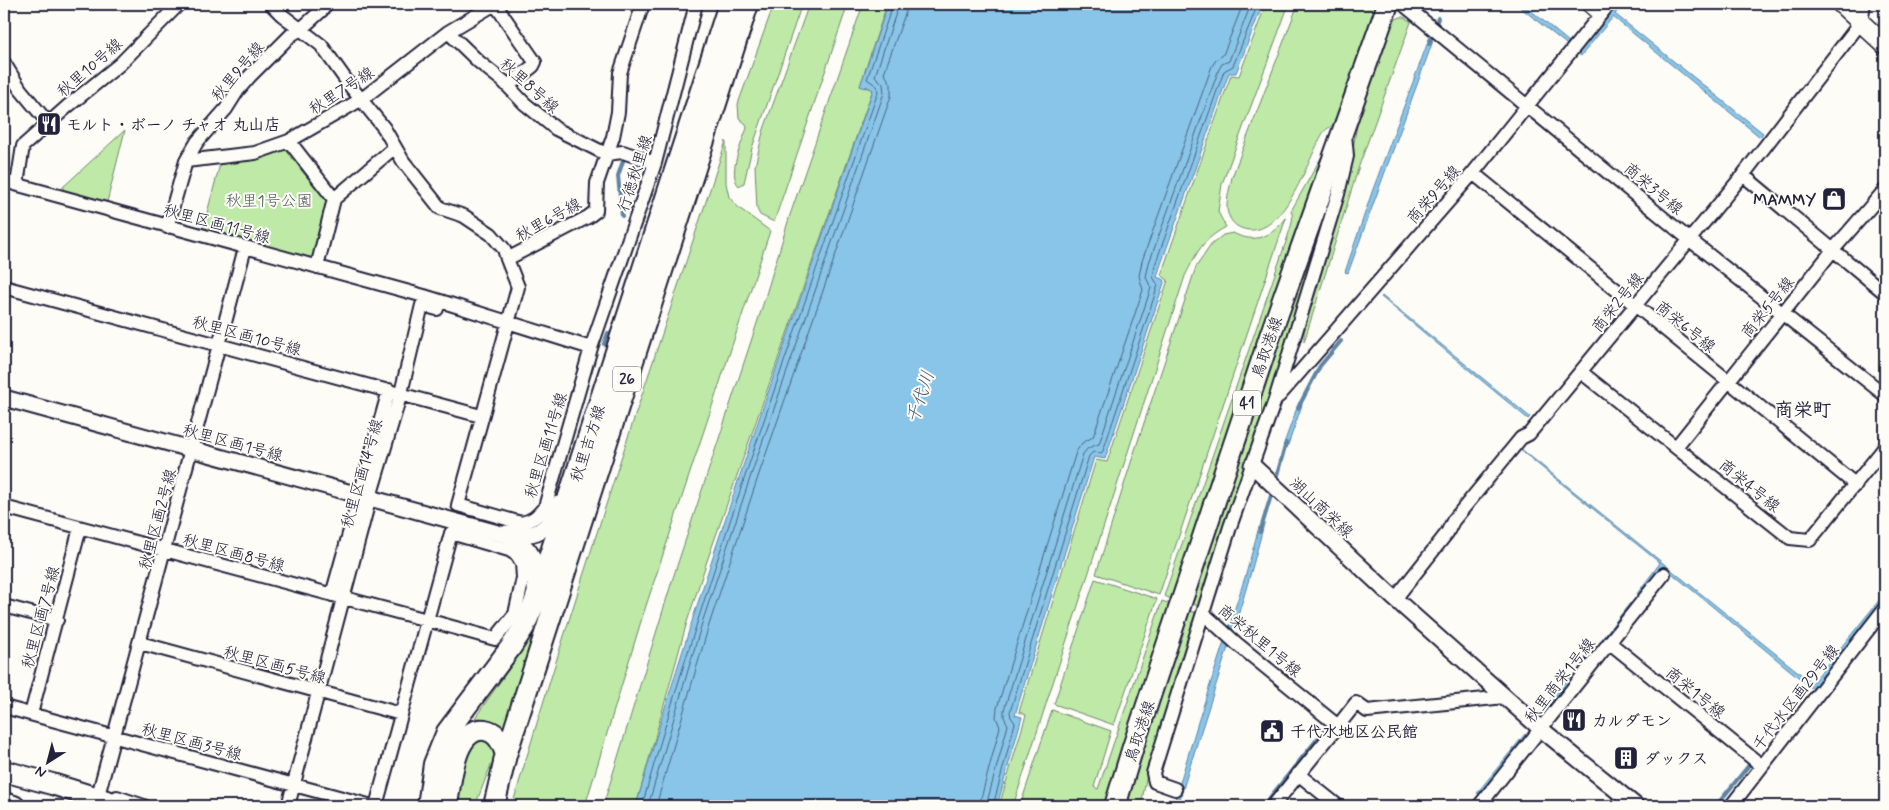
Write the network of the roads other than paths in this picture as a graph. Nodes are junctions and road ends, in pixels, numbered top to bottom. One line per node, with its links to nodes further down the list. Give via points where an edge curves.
1 (180, 4): 24 (street, 秋里10号線, via 120,64)
2 (271, 4): 17 (street, 秋里6号線)
3 (326, 4): 17 (street, 秋里9号線)
4 (495, 4): 18 (street, 秋里7号線); 21 (street, via 535,62)
5 (643, 4): 28 (street, 秋里6号線, via 620,73 618,112)
6 (696, 4): 30 (street, 行徳秋里線)
7 (729, 4): 52 (main road, 秋里吉方線 / 26)
8 (748, 4): 91 (main road, 秋里吉方線 / 26)
9 (1388, 4): 25 (main road, 鳥取港線 / 41)
10 (1403, 4): 23 (street, 商栄3号線)
11 (1586, 4): 15 (street)
12 (1609, 4): 15 (street, 商栄9号線)
13 (1842, 4): 16 (main road)
14 (1864, 4): 16 (street)
15 (1600, 15): 23 (street, 商栄9号線)
16 (1861, 22): 19 (main road); 32 (street, 商栄2号線)
17 (302, 28): 22 (street, 秋里6号線, via 321,45); 29 (street, 秋里9号線, via 250,76 197,142)
18 (448, 32): 21 (street, 秋里8号線); 22 (street, 秋里7号線)
19 (1885, 45)
20 (4, 63): 24 (street, via 20,89)
21 (508, 86): 28 (street, 秋里8号線, via 556,129)
22 (362, 99): 26 (street, 秋里7号線); 27 (street, 秋里6号線)
23 (1528, 106): 31 (street, 商栄9号線); 38 (street, 商栄3号線)
24 (49, 124): 34 (street, 秋里10号線, via 23,146)
25 (1345, 124): 58 (street, via 1347,156 1340,184); 111 (main road, 鳥取港線 / 41, via 1238,430)
26 (289, 141): 29 (street, 秋里7号線, via 255,153); 36 (street)
27 (395, 147): 36 (street); 41 (street, 秋里6号線, via 440,208 464,216 491,234 504,249)
28 (606, 154): 30 (street, 秋里8号線, via 623,152); 41 (street, 秋里6号線, via 597,183 596,211)
29 (186, 161): 37 (street, 秋里9号線)
30 (655, 163): 50 (street, 行徳秋里線)
31 (1473, 173): 46 (street, 商栄6号線); 58 (street, 商栄9号線)
32 (1743, 175): 38 (street, 商栄2号線); 40 (street)
33 (4, 181): 34 (street, 秋里区画11号線)
34 (17, 184): 37 (street, 秋里区画11号線)
35 (1885, 190): 40 (street, 商栄5号線)
36 (334, 199): 42 (street)
37 (167, 226): 39 (street, 秋里区画11号線)
38 (1690, 240): 46 (street, 商栄2号線); 47 (street, 商栄3号線)
39 (245, 248): 42 (street, 秋里区画11号線); 49 (street, 秋里区画2号線)
40 (1833, 250): 44 (street); 47 (street, 商栄5号線)
41 (507, 259): 48 (street, via 518,287)
42 (317, 267): 45 (street, 秋里区画11号線)
43 (4, 287): 49 (street, 秋里区画10号線)
44 (1885, 293)
45 (423, 300): 48 (street, 秋里区画11号線); 55 (street)
46 (1635, 305): 53 (street, 商栄2号線); 54 (street, 商栄6号線)
47 (1783, 314): 54 (street, 商栄5号線); 56 (street, 商栄3号線)
48 (507, 325): 50 (street, 秋里区画11号線); 51 (street); 59 (street)
49 (219, 344): 55 (street, 秋里区画10号線); 62 (street, 秋里区画2号線)
50 (591, 348): 67 (street, 秋里区画11号線, via 544,507 537,516 521,523)
51 (577, 350)
52 (611, 367): 69 (street, via 550,522 543,530 529,535); 75 (main road, 秋里吉方線 / 26)
53 (1581, 372): 60 (street, 商栄4号線); 74 (street, 商栄2号線, via 1529,434 1521,438)
54 (1728, 381): 60 (street, 商栄5号線); 64 (street, 商栄6号線)
55 (394, 392): 59 (street, 秋里区画10号線); 65 (street)
56 (1885, 395)
57 (4, 398): 62 (street, 秋里区画1号線)
58 (1275, 400): 63 (street)
59 (482, 416): 67 (street)
60 (1676, 447): 64 (street, 商栄4号線, via 1790,538 1810,540)
61 (1885, 447): 64 (street, 商栄4号線)
62 (192, 449): 65 (street, 秋里区画1号線); 70 (street, 秋里区画2号線)
63 (1252, 465): 74 (street, 湖山商栄線); 78 (street, 商栄秋里1号線)
64 (1856, 485)
65 (364, 496): 67 (street, 秋里区画1号線); 72 (street); 73 (street, 秋里区画14号線)
66 (4, 507): 68 (street, 秋里区画8号線)
67 (454, 519): 69 (street, 秋里区画1号線); 80 (street); 80 (street, 秋里区画8号線, via 520,559 524,568 515,614 495,639)
68 (80, 528): 70 (street, 秋里区画8号線); 79 (street, 秋里区画7号線)
69 (491, 530): 75 (street, via 515,539 532,554)
70 (165, 550): 72 (street, 秋里区画8号線); 82 (street, 秋里区画2号線)
71 (1664, 574): 81 (street, 秋里商栄1号線)
72 (332, 595): 73 (street, 秋里区画8号線)
73 (344, 598): 80 (street, 秋里区画8号線); 83 (street, 秋里区画14号線)
74 (1394, 599): 84 (street, 湖山商栄線)
75 (534, 604): 106 (main road, 秋里吉方線 / 26, via 514,642 444,737 434,764); 107 (main road, 26, via 513,654 451,746 443,770)
76 (4, 606): 79 (street)
77 (1885, 608): 92 (street, 千代水区画29号線)
78 (1203, 613): 88 (street, 商栄秋里1号線); 96 (street, via 1153,772 1155,782)
79 (56, 620): 86 (street, 秋里区画7号線)
80 (427, 620): 87 (street)
81 (1610, 643): 89 (street, 秋里商栄1号線); 92 (street, 商栄1号線)
82 (140, 644): 83 (street, 秋里区画5号線); 90 (street, 秋里区画2号線)
83 (319, 693): 87 (street, 秋里区画5号線); 95 (street, 秋里区画14号線)
84 (1505, 697): 88 (street, via 1367,711 1356,703); 89 (street, 湖山商栄線)
85 (4, 707): 86 (street, 秋里区画3号線)
86 (31, 714): 90 (street, 秋里区画3号線)
87 (401, 714): 105 (street)
88 (1338, 726): 94 (street)
89 (1541, 729): 99 (street, 秋里商栄1号線); 114 (street, 湖山商栄線)
90 (115, 737): 95 (street, 秋里区画3号線); 97 (street, 秋里区画2号線)
91 (506, 755): 108 (main road, via 501,742 491,732 483,730 469,735 454,763); 109 (main road, 26); 110 (main road, 秋里吉方線 / 26)
92 (1762, 766): 115 (street, 千代水区画29号線)
93 (4, 771): 97 (main road)
94 (1298, 774): 112 (street); 113 (street)
95 (294, 785): 103 (street, 秋里区画14号線); 104 (street, 秋里区画3号線)
96 (1176, 789)
97 (98, 798): 101 (main road); 102 (street)
98 (4, 803): 100 (main road)
99 (1485, 804)
100 (14, 806)
101 (123, 806)
102 (144, 806)
103 (288, 806)
104 (372, 806)
105 (376, 806)
106 (428, 806)
107 (439, 806)
108 (447, 806)
109 (483, 806)
110 (494, 806)
111 (1115, 806)
112 (1273, 806)
113 (1338, 806)
114 (1636, 806)
115 (1731, 806)

